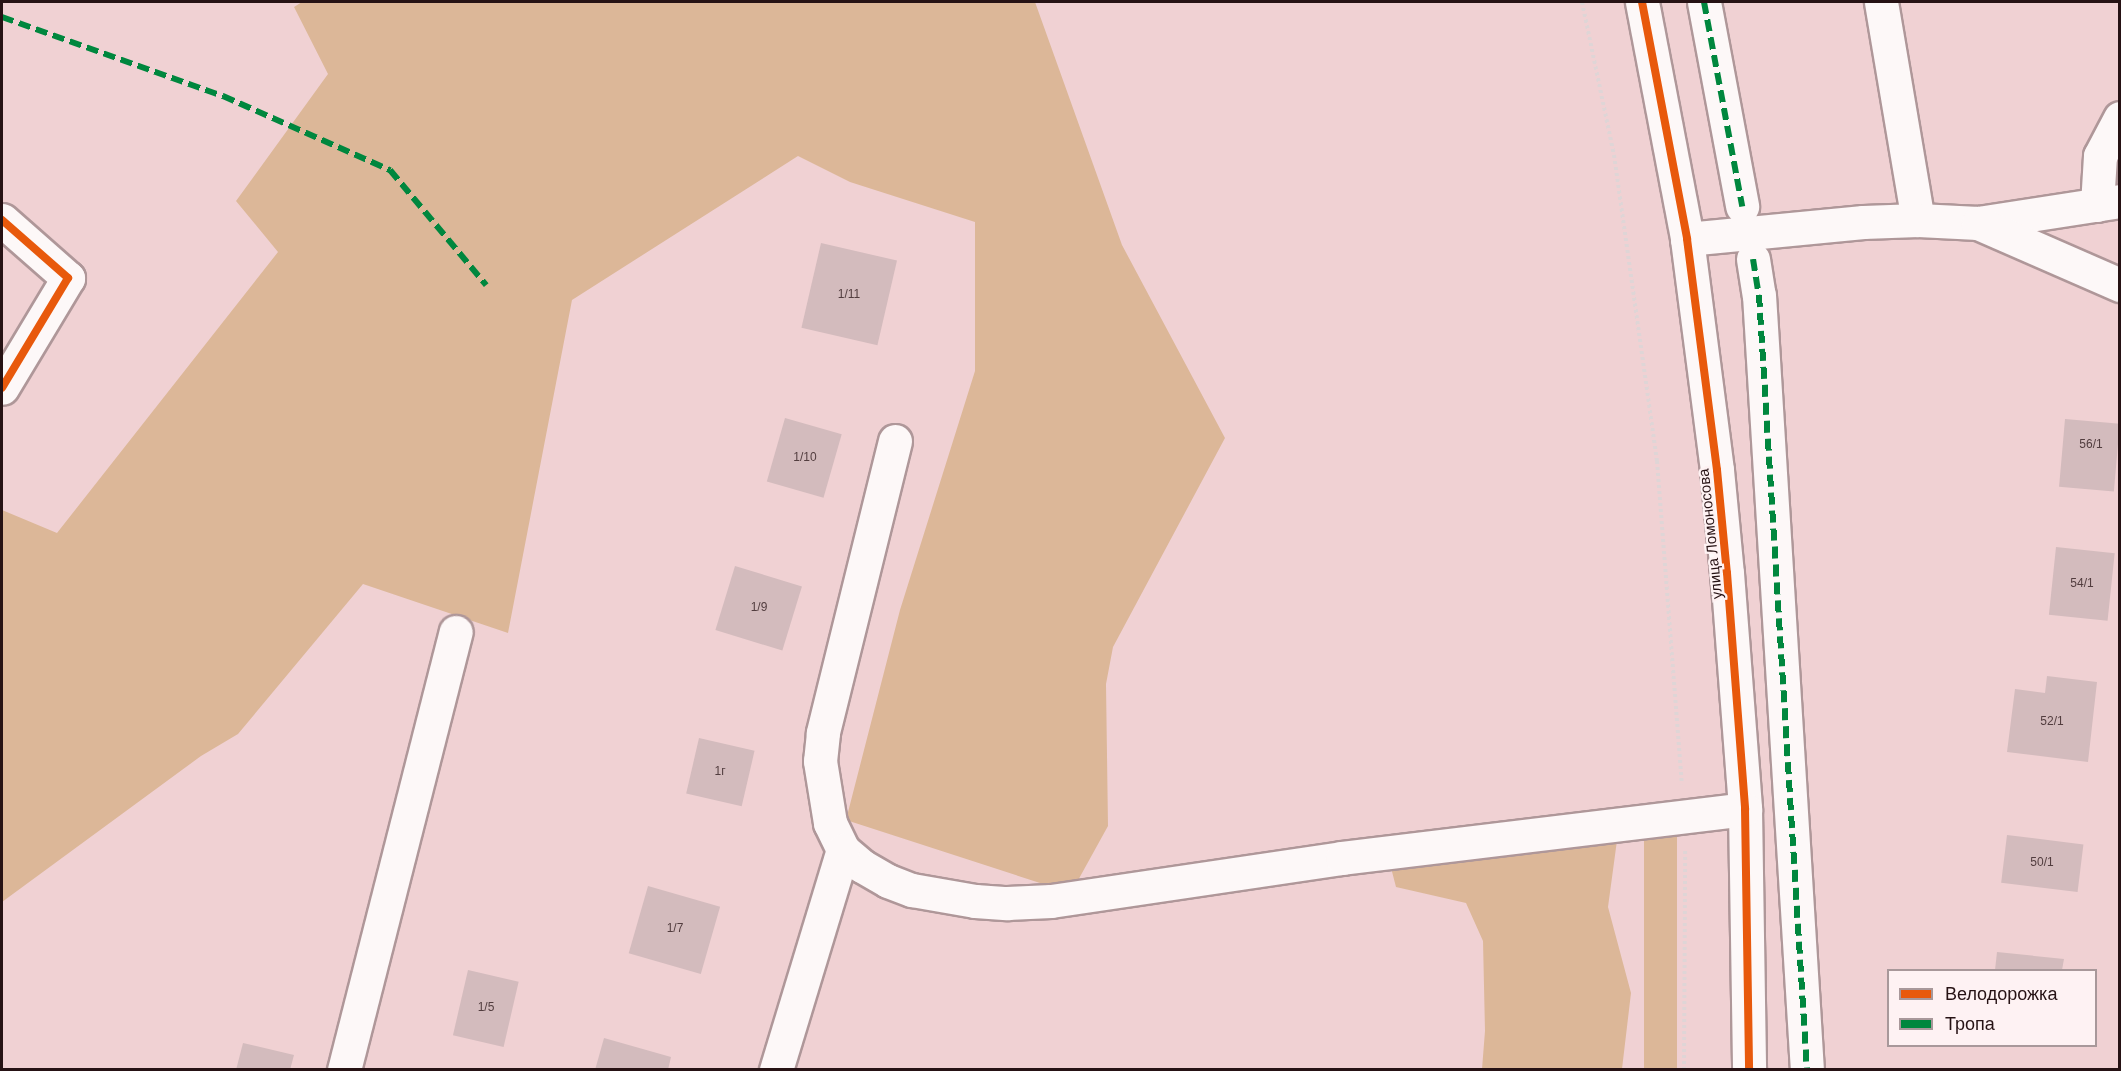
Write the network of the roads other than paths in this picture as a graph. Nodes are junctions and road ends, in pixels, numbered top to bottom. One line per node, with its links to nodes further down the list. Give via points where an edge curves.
1 (1642, 2): 10 (street, улица Ломоносова)
2 (1704, 2): 6 (street)
3 (1881, 2): 8 (street)
4 (2120, 118): 5 (street, via 2100,156)
5 (2108, 203): 9 (street)
6 (1742, 206)
7 (2, 220): 13 (street, via 68,278)
8 (1918, 220): 9 (street); 10 (street)
9 (1978, 223): 12 (street)
10 (1687, 239): 16 (street, улица Ломоносова, via 1719,493)
11 (1752, 259): 21 (street, via 1759,295)
12 (2120, 285)
13 (2, 388)
14 (895, 441): 17 (street, via 823,733 820,761 824,796)
15 (456, 632): 18 (street)
16 (1745, 809): 17 (street, via 1342,858 1099,895 1007,903 912,890 879,876); 20 (street, улица Ломоносова)
17 (843, 850): 19 (street)
18 (344, 1070)
19 (776, 1070)
20 (1749, 1070)
21 (1807, 1070)

